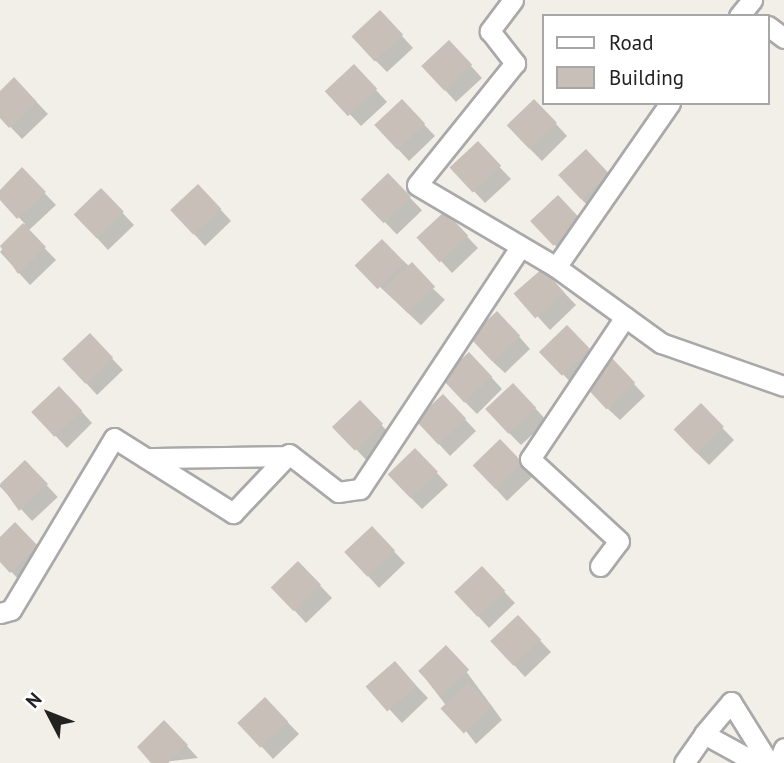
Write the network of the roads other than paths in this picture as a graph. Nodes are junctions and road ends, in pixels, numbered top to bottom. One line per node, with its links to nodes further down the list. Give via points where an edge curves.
1 (513, 0): 3 (street, via 490,31 515,63 415,183)
2 (669, 105): 4 (street)
3 (519, 249): 4 (street); 7 (street, via 360,489 338,492)
4 (556, 267): 5 (street)
5 (625, 317): 6 (street, via 661,343); 9 (street, via 530,459 617,537 618,545)
6 (784, 386)
7 (285, 456): 8 (street); 8 (street, via 233,513)
8 (146, 458): 10 (street, via 110,440 11,610)
9 (600, 566)
10 (0, 613)
11 (704, 734): 13 (street); 14 (street); 15 (street, via 731,702)
12 (784, 748): 16 (street)
13 (684, 763)
14 (757, 763)
15 (769, 763)
16 (778, 763)

